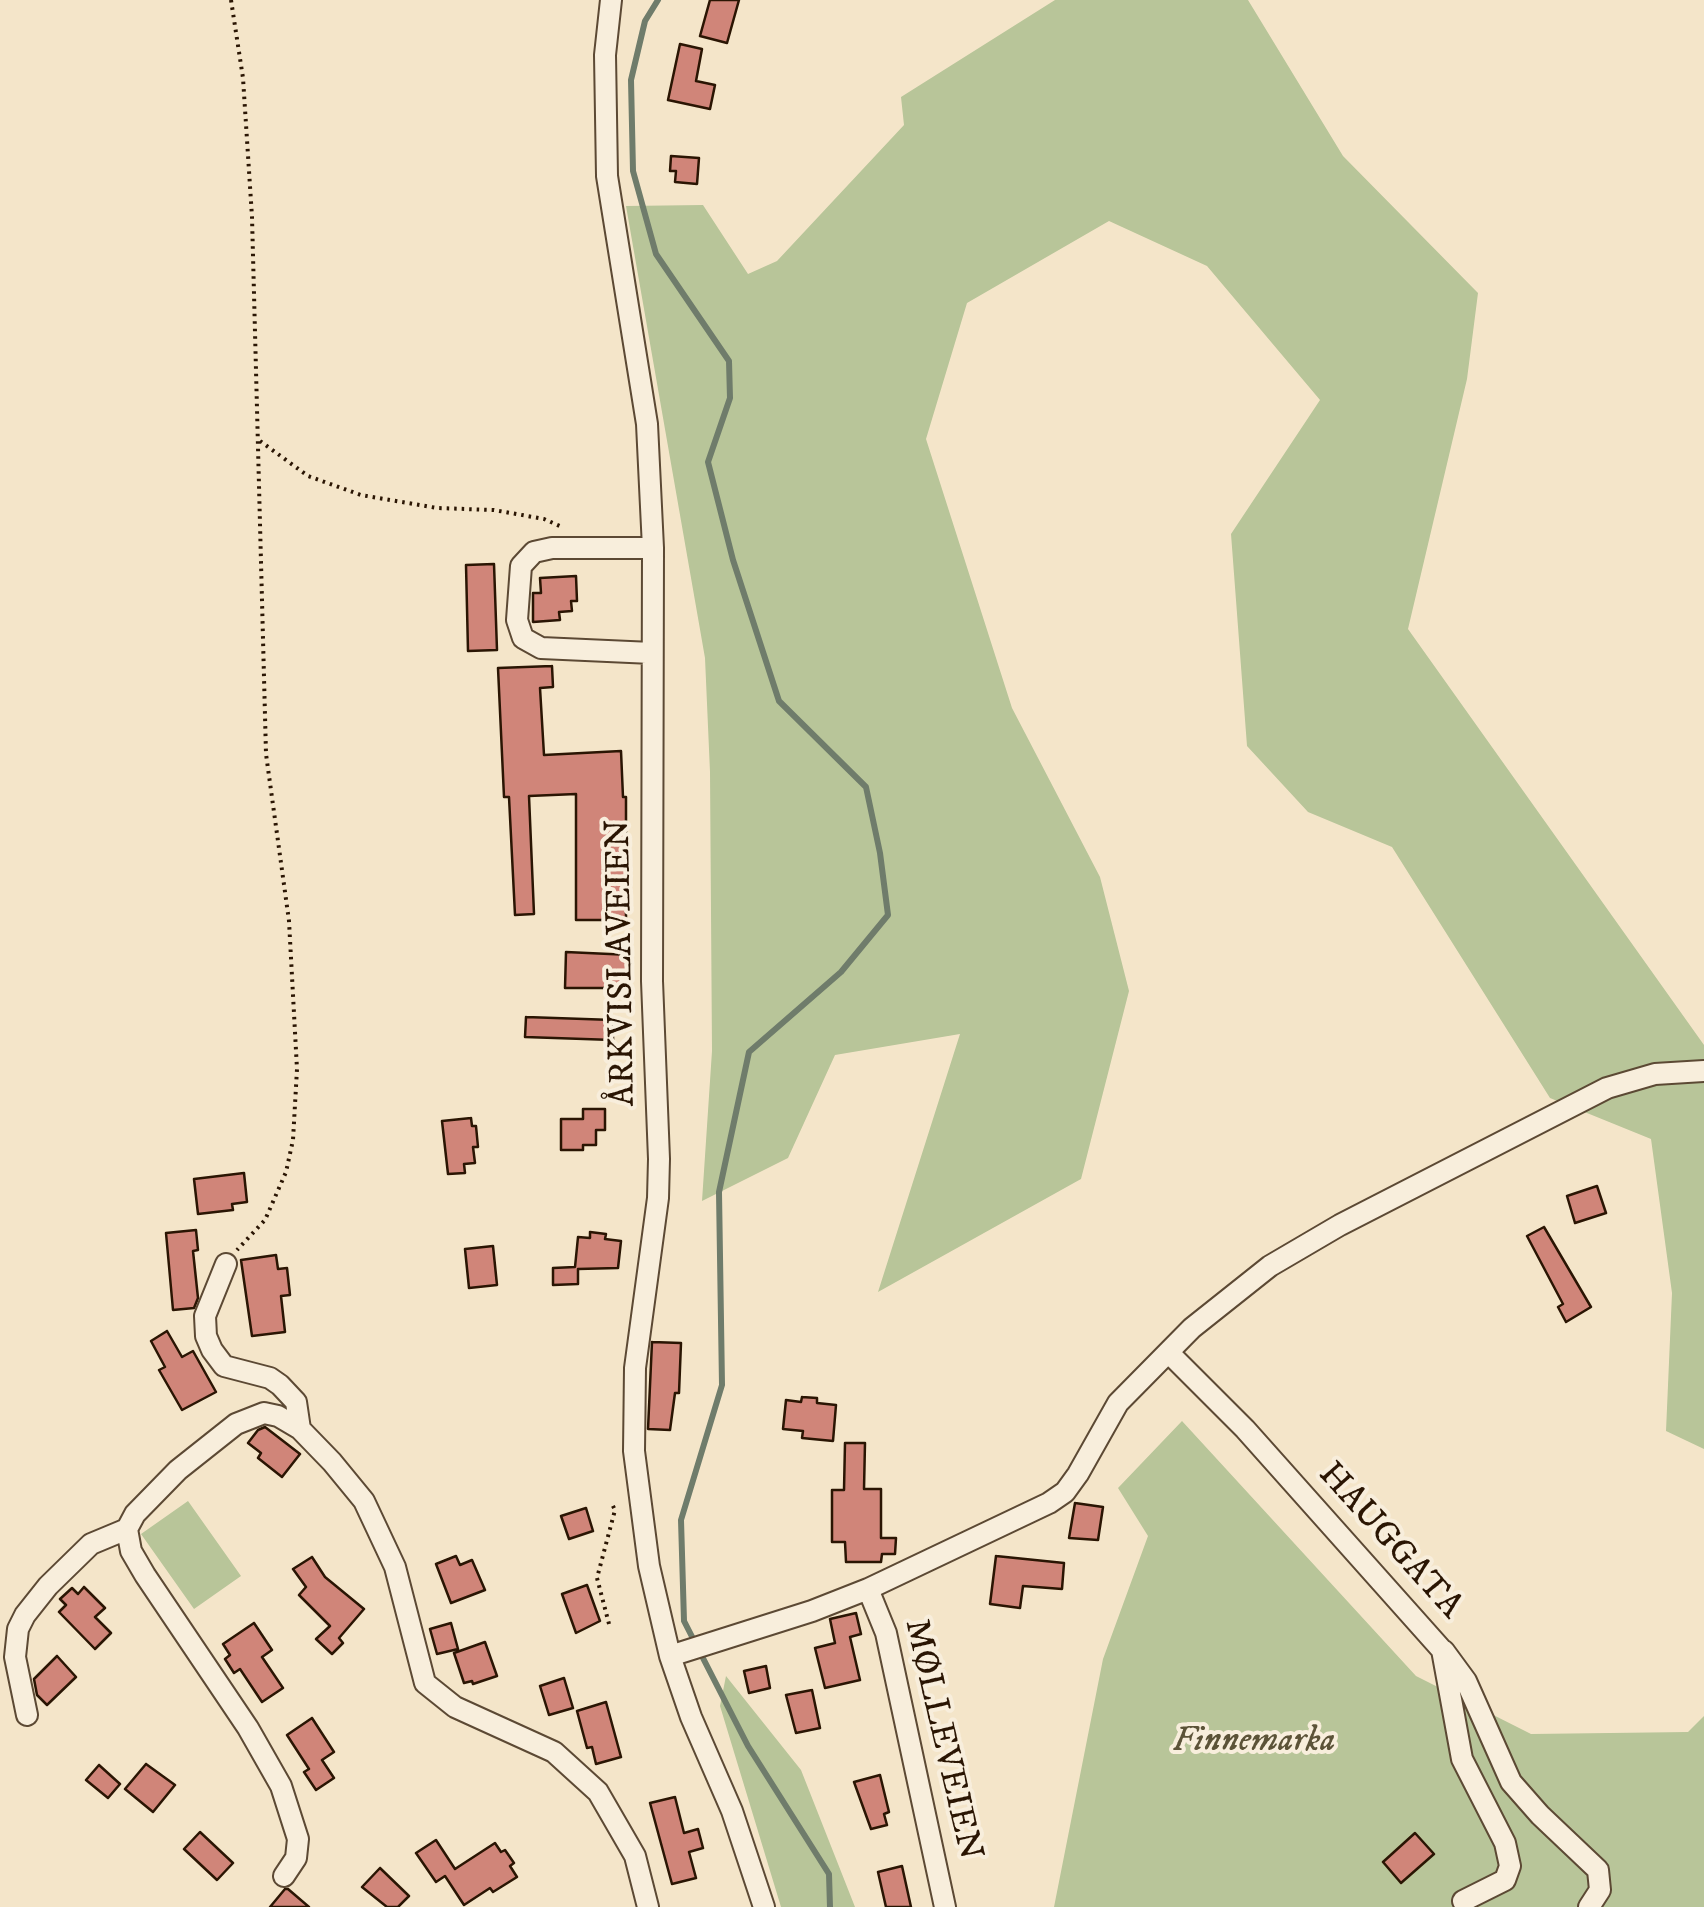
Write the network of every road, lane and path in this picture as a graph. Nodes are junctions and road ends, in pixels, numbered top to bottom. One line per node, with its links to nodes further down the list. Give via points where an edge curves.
1 (232, 0): 3 (path, via 248,130)
2 (610, 0): 5 (street, ÅRKVISLAVEIEN, via 606,176 648,424)
3 (260, 441): 4 (path, via 308,476 361,494 494,510); 8 (path, via 264,722 289,921 296,1116 274,1204)
4 (576, 532)
5 (653, 548): 6 (street, ÅRKVISLAVEIEN); 6 (street, via 534,552 521,566 516,620 522,638 542,648)
6 (652, 654): 16 (street, ÅRKVISLAVEIEN, via 659,1160 633,1408 639,1502 656,1602)
7 (1704, 1071): 9 (street, via 1655,1074 1606,1088 1340,1225 1236,1290)
8 (226, 1264): 10 (street, via 205,1316 212,1350 224,1366 280,1385 296,1402)
9 (1169, 1352): 13 (street, via 1118,1402 1065,1492); 15 (street, HAUGGATA)
10 (300, 1430): 12 (street, via 264,1413 236,1424 178,1470); 20 (street, via 350,1482 376,1521 396,1567 421,1677 454,1707 554,1752 598,1792 634,1856)
11 (611, 1502): 14 (path, via 615,1510 597,1578)
12 (128, 1530): 17 (street, via 91,1544 25,1615 16,1658); 18 (street, via 131,1552 248,1728 292,1814 296,1858)
13 (868, 1590): 16 (street); 22 (street, MØLLEVEIEN, via 886,1633)
14 (608, 1624)
15 (1442, 1650): 19 (street, HAUGGATA, via 1462,1759 1510,1866 1506,1880); 23 (street, via 1466,1681 1512,1782 1598,1870 1600,1890)
16 (686, 1651): 21 (street, ÅRKVISLAVEIEN, via 692,1717)
17 (27, 1715)
18 (284, 1876)
19 (1463, 1901)
20 (648, 1907)
21 (764, 1907)
22 (945, 1907)
23 (1588, 1907)

